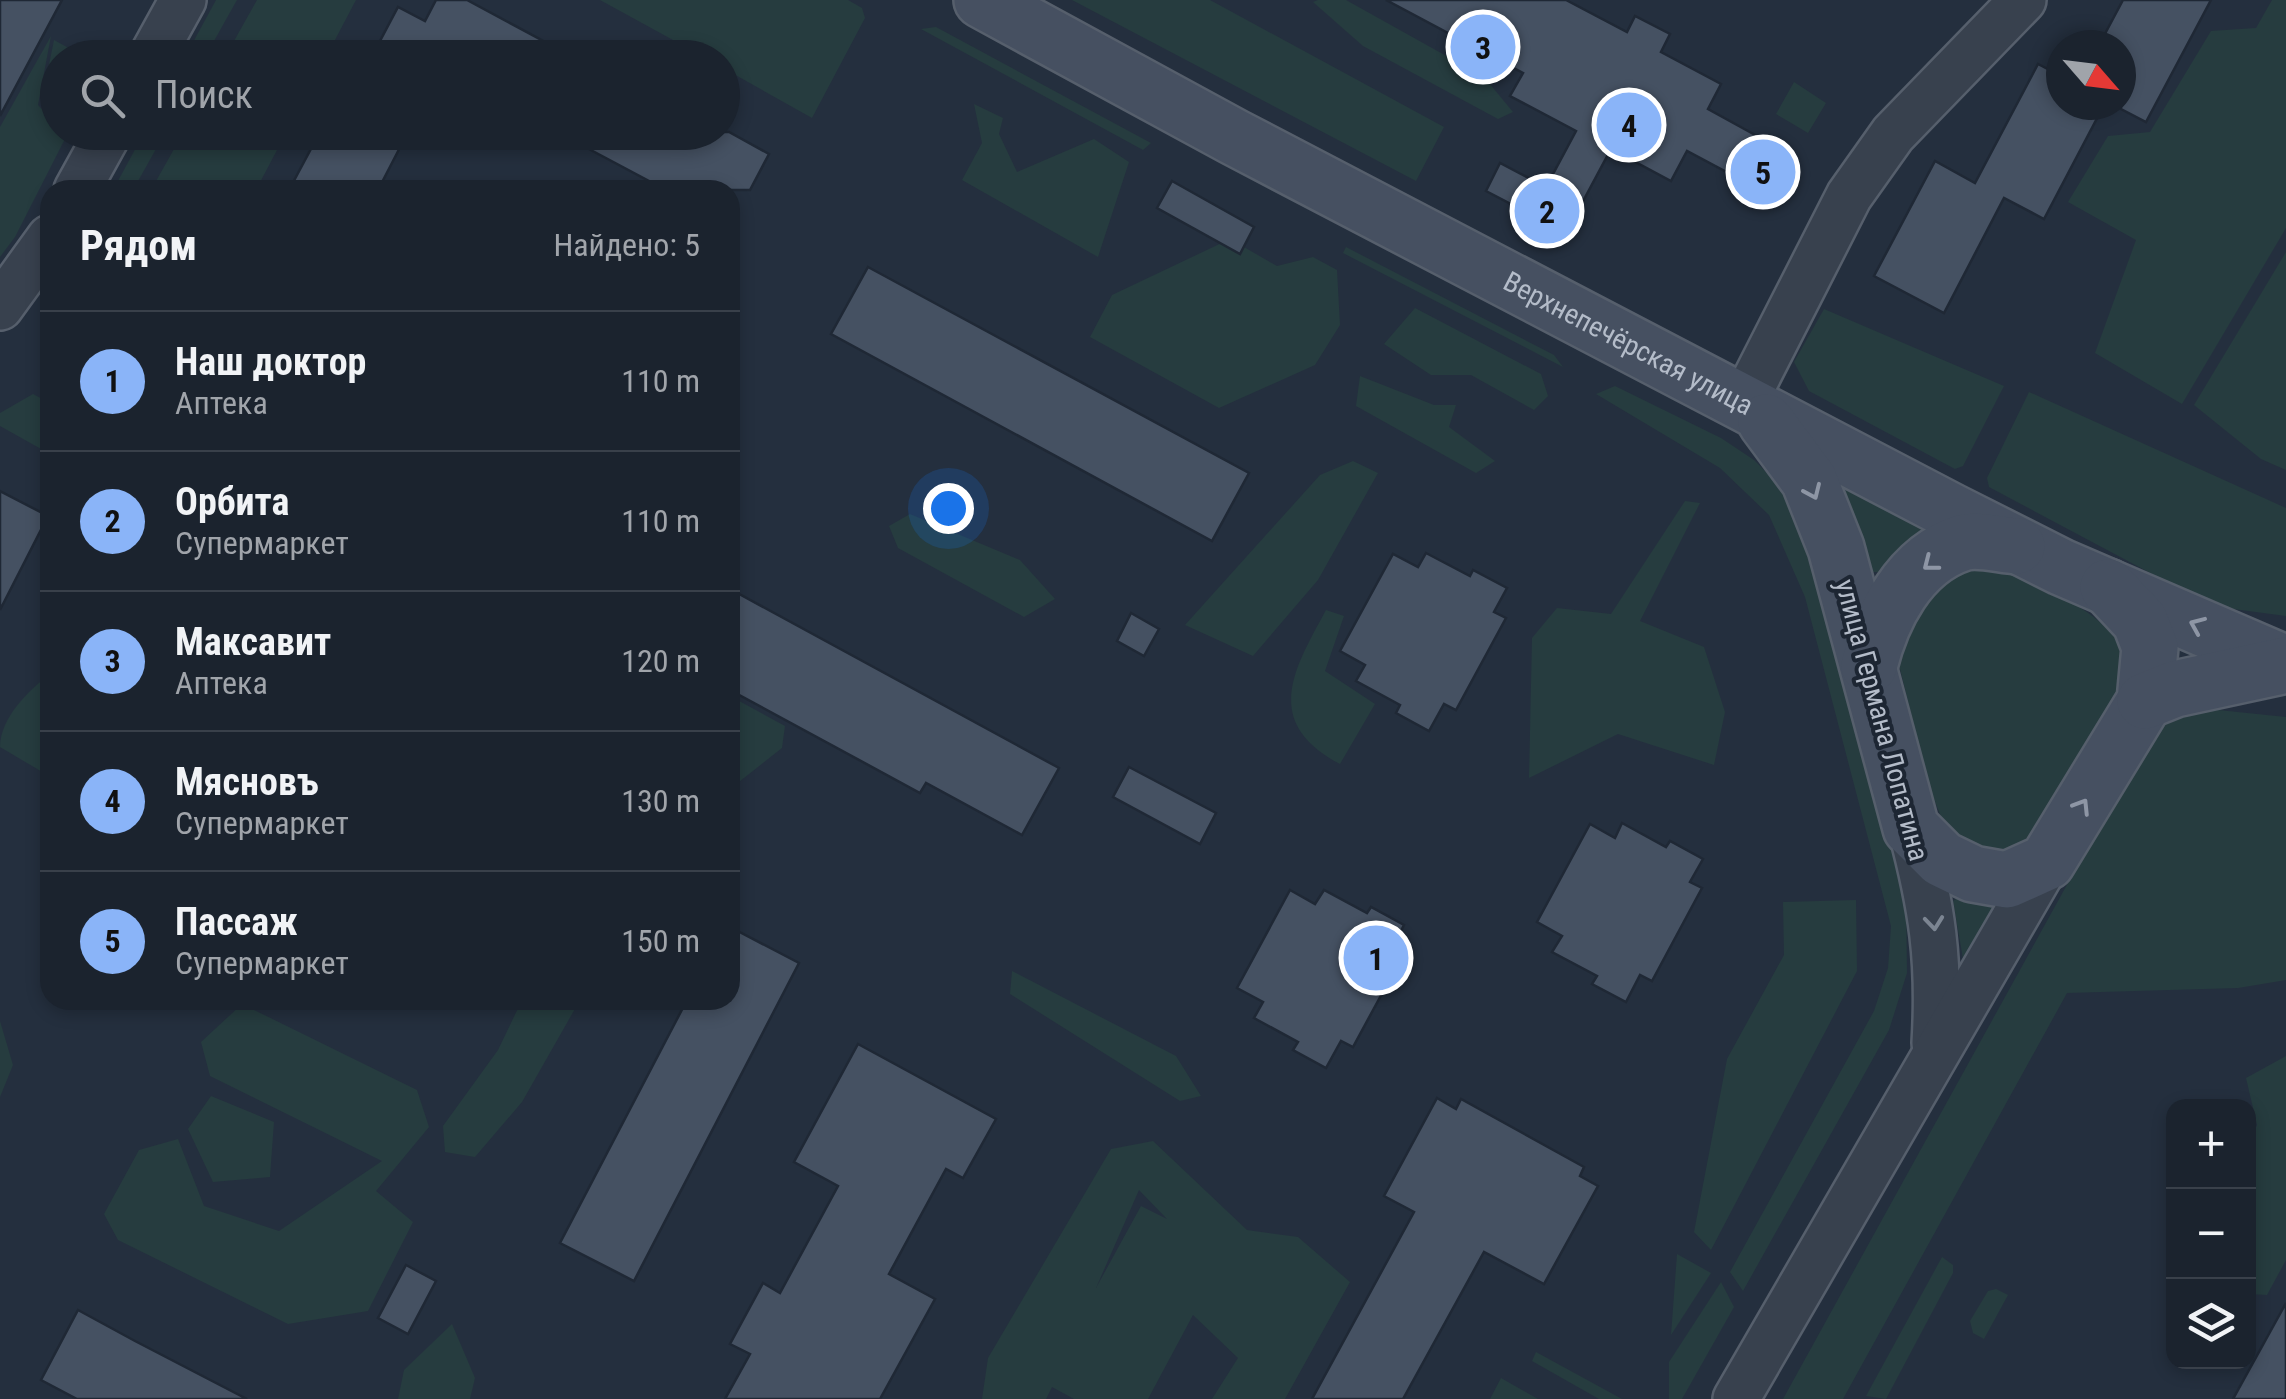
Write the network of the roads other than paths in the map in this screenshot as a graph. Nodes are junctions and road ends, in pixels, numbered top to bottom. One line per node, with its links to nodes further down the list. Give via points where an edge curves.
1 (183, 0): 4 (street)
2 (982, 0): 9 (street, Верхнепечёрская улица)
3 (2023, 0): 9 (street, via 1893,134 1849,196 1801,287)
4 (160, 40)
5 (99, 150): 6 (street)
6 (83, 180)
7 (40, 254): 8 (street)
8 (0, 307)
9 (1751, 408): 10 (street, Верхнепечёрская улица); 13 (street, улица Германа Лопатина, one-way to 13, via 1809,480)
10 (2020, 546): 11 (street, Верхнепечёрская улица); 13 (street, one-way to 13, via 1964,542 1928,561 1878,630)
11 (2108, 587): 12 (street, Верхнепечёрская улица, one-way to 11); 14 (street, via 2140,621 2150,648)
12 (2286, 664): 14 (street)
13 (1869, 666): 15 (street, улица Германа Лопатина)
14 (2145, 701): 16 (street, улица Германа Лопатина, one-way to 14)
15 (1911, 828): 16 (street, via 1942,859 1974,874 2007,880); 17 (street, улица Германа Лопатина, one-way to 17, via 1933,909 1939,978)
16 (2048, 862): 17 (street, улица Германа Лопатина)
17 (1934, 1050): 18 (street, улица Германа Лопатина)
18 (1736, 1399)

